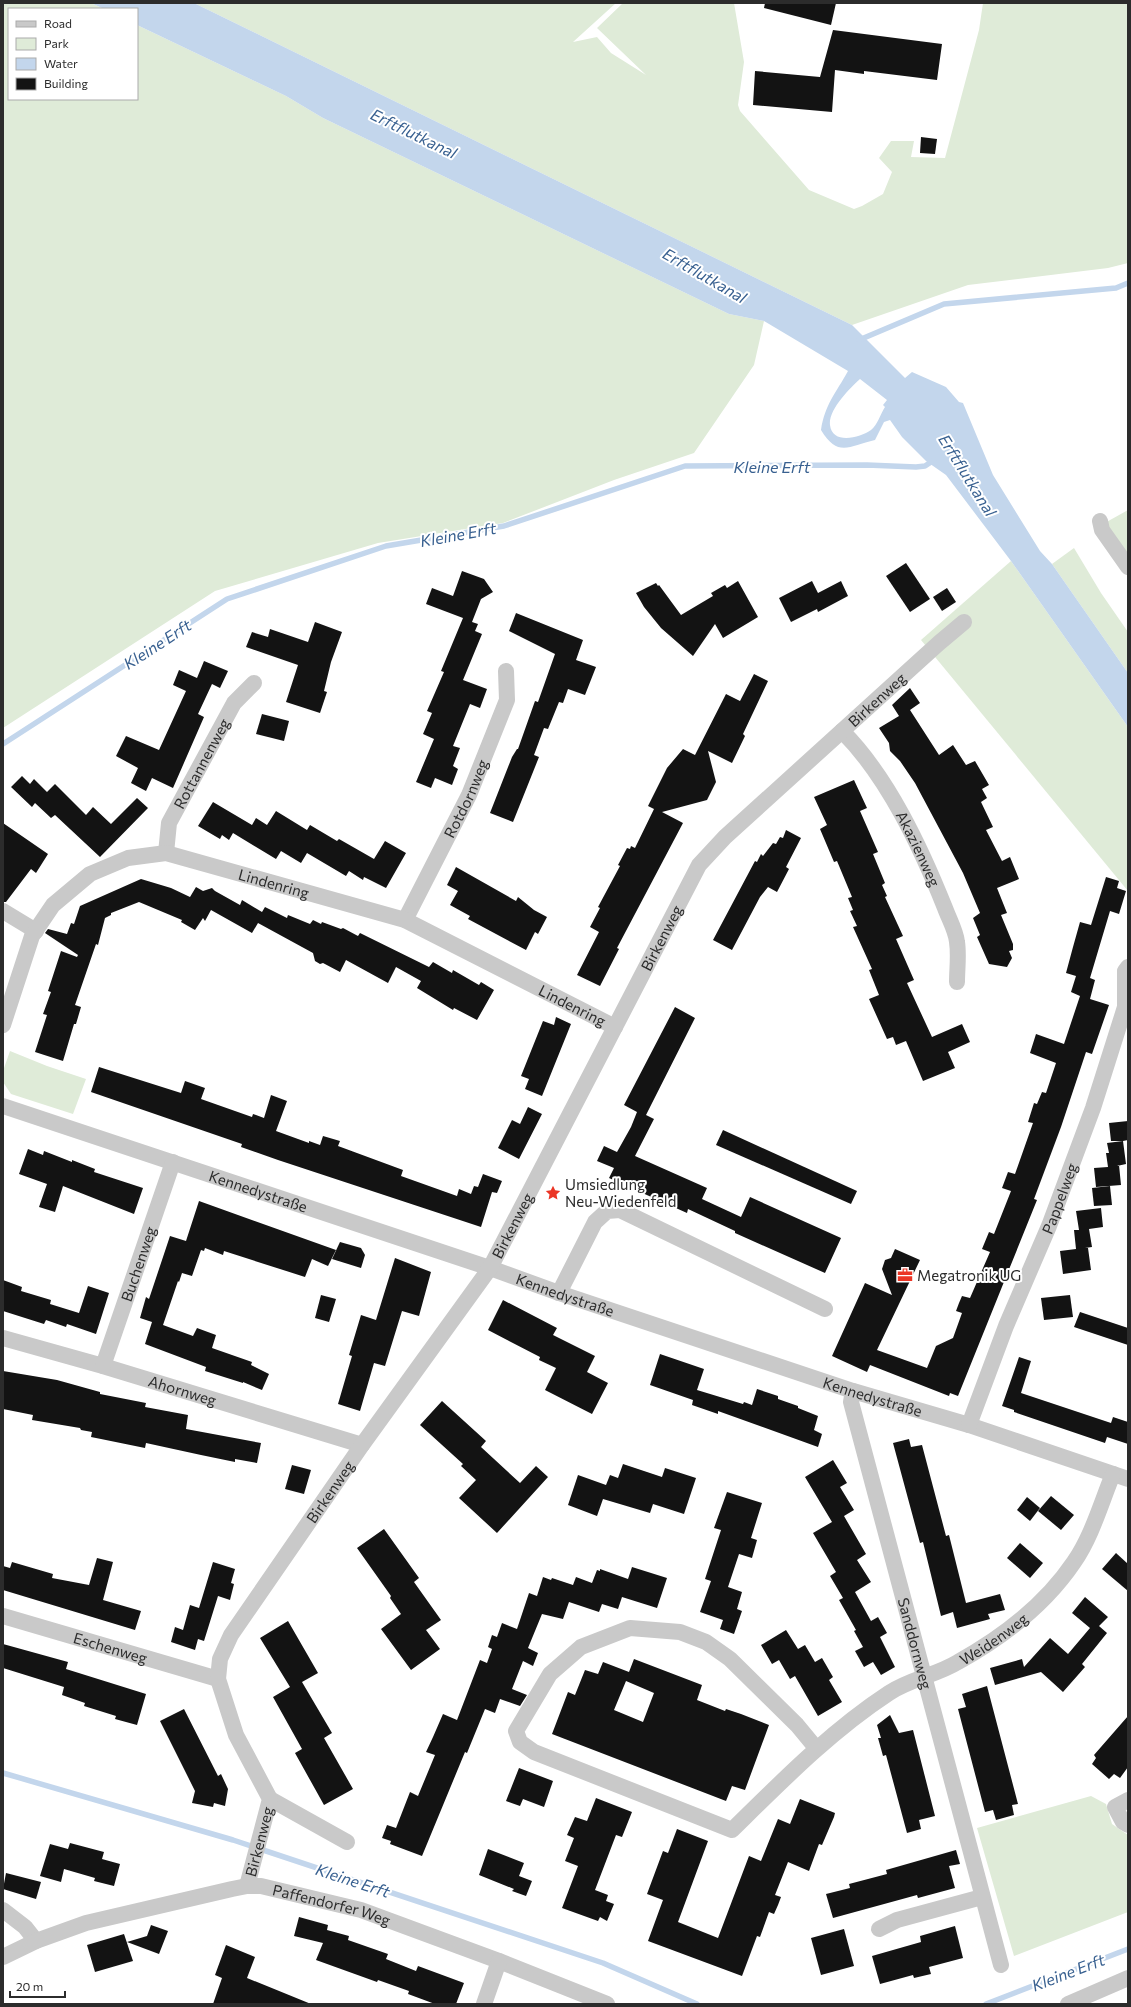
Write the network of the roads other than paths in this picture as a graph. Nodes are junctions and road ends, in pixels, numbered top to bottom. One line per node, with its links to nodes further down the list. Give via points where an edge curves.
1 (1100, 521): 2 (street, via 1102,530)
2 (1128, 567)
3 (964, 622): 6 (street, Birkenweg)
4 (506, 671): 9 (street, Rotdornweg, via 507,700 469,795)
5 (254, 683): 7 (street, Rottannenweg, via 234,703 170,823)
6 (842, 731): 12 (street, Akazienweg, via 870,763 900,812 932,876 958,941); 14 (street, Birkenweg, via 699,865)
7 (166, 853): 9 (street, Lindenring); 10 (street, Lindenring, via 128,858 90,874 53,905)
8 (3, 911): 10 (street)
9 (405, 920): 14 (street, Lindenring)
10 (36, 931): 13 (street, Lindenring, via 32,936)
11 (1128, 967): 23 (street, Pappelweg, via 1125,971 1125,1007 1093,1108 1049,1226 1006,1326)
12 (957, 982)
13 (3, 1025)
14 (615, 1027): 17 (street, Birkenweg)
15 (3, 1106): 16 (street, Kennedystraße)
16 (174, 1162): 17 (street, Kennedystraße); 21 (street, Buchenweg)
17 (490, 1268): 18 (street, Kennedystraße); 24 (street, Birkenweg)
18 (559, 1293): 19 (street, via 595,1222 607,1211 620,1210); 22 (street, Kennedystraße)
19 (825, 1309)
20 (3, 1338): 21 (street, Ahornweg)
21 (103, 1366): 24 (street, Ahornweg)
22 (853, 1390): 23 (street, Kennedystraße); 28 (street, Sanddornweg, via 850,1402)
23 (969, 1425): 25 (street, Kennedystraße)
24 (362, 1445): 29 (street, Birkenweg, via 231,1635 220,1659)
25 (1113, 1474): 26 (street, Kennedystraße); 28 (street, Weidenweg, via 1091,1531 1074,1562 1040,1604 995,1640 956,1663)
26 (1128, 1479)
27 (3, 1616): 29 (street, Eschenweg)
28 (924, 1676): 30 (street, Weidenweg, via 890,1692); 36 (street, Sanddornweg)
29 (218, 1679): 31 (street, Birkenweg, via 236,1736)
30 (816, 1748): 30 (street, Weidenweg, via 797,1725 730,1659 706,1642 680,1632 630,1628 581,1647 550,1674 516,1731 520,1742 534,1752 732,1830)
31 (270, 1799): 34 (street); 35 (street, Birkenweg)
32 (1128, 1800): 33 (street, via 1115,1807 1123,1822)
33 (1128, 1825)
34 (347, 1842)
35 (247, 1886): 39 (street, Paffendorfer Weg, via 86,1923); 41 (street, Paffendorfer Weg, via 261,1886 361,1910)
36 (982, 1897): 38 (street, via 897,1920); 42 (street, Sanddornweg)
37 (3, 1910): 39 (street, via 25,1927)
38 (879, 1929)
39 (36, 1941): 40 (street, Paffendorfer Weg)
40 (3, 1956)
41 (499, 1961): 44 (street); 45 (street, Paffendorfer Weg)
42 (1001, 1965)
43 (1128, 1978): 46 (street)
44 (484, 2004)
45 (607, 2004)
46 (1068, 2004)

